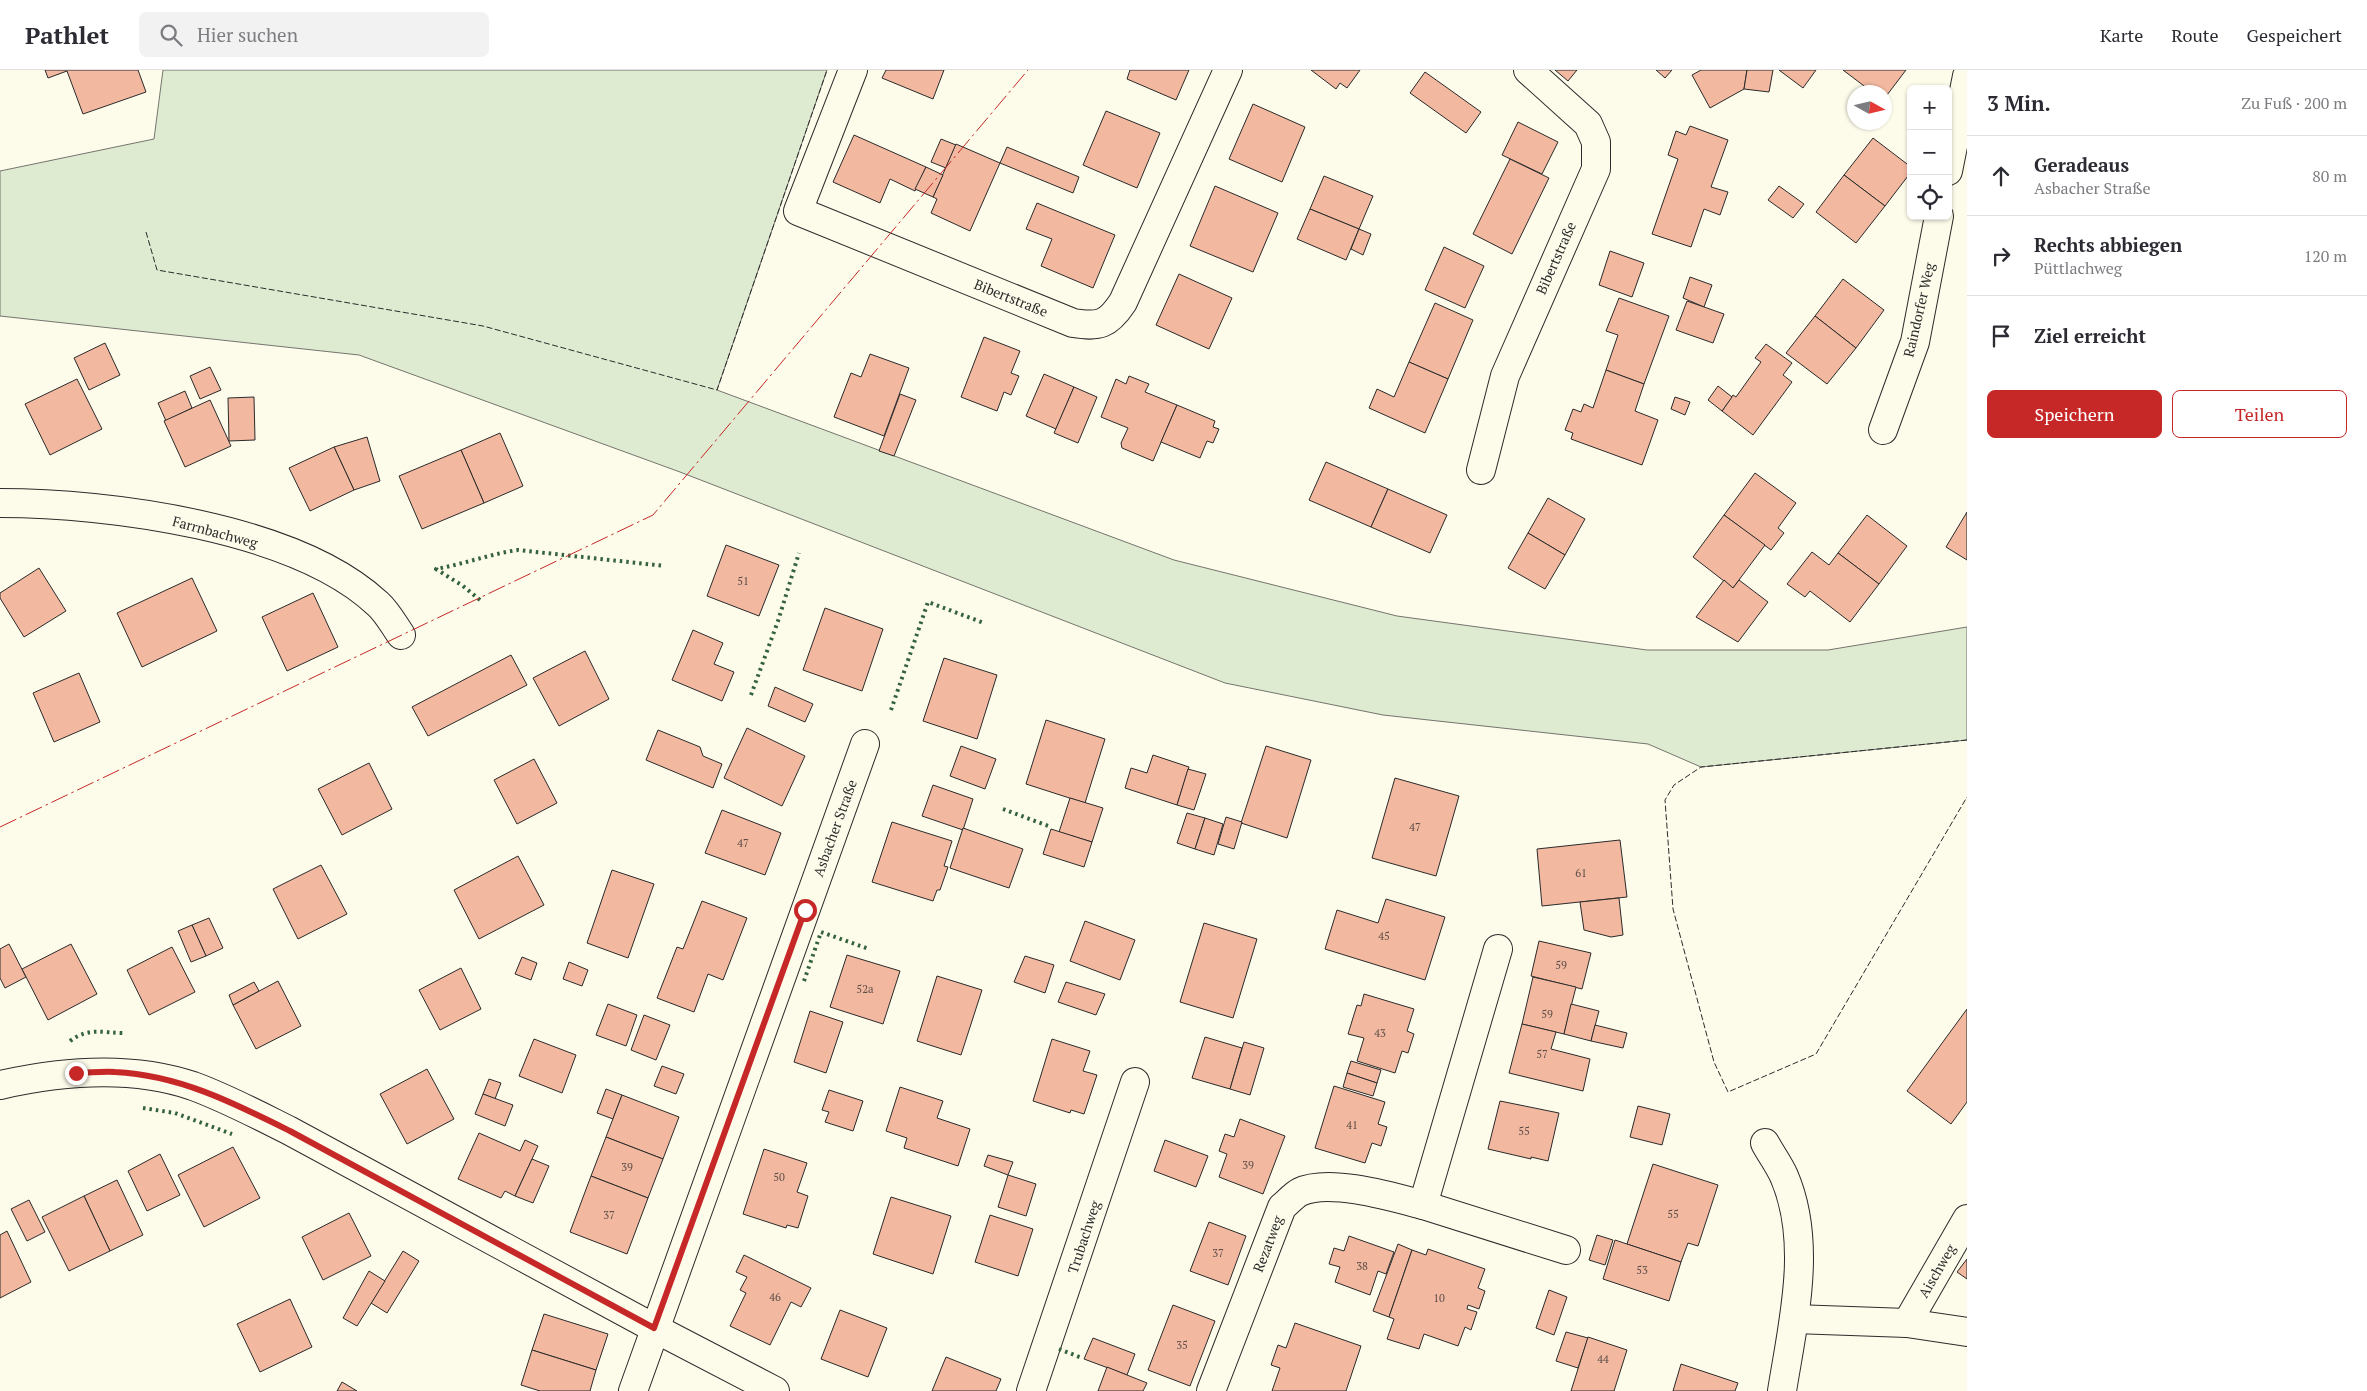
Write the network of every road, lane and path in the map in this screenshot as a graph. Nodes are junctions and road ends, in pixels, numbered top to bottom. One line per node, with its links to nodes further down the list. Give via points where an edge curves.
1 (853, 70): 2 (street, Bibertstraße, via 798,212 1073,323 1090,325 1103,324 1115,315 1123,302)
2 (1228, 70)
3 (1528, 70): 8 (street, Bibertstraße, via 1588,124 1596,142 1596,169 1505,376)
4 (1967, 76): 5 (street)
5 (1952, 151)
6 (1938, 220): 7 (street, Raindorfer Weg, via 1915,342)
7 (1883, 430)
8 (1481, 470)
9 (0, 503): 10 (street, Farrnbachweg, via 96,507 197,525 251,540 304,558 345,580 379,605)
10 (401, 634)
11 (865, 744): 21 (street, Asbacher Straße)
12 (1498, 949): 16 (street)
13 (1135, 1082): 25 (street, Trubachweg)
14 (0, 1085): 21 (street, via 34,1077 114,1072 150,1076 191,1086 233,1102 290,1131)
15 (1765, 1143): 19 (street, via 1784,1176 1795,1211 1800,1259)
16 (1423, 1205): 18 (street, Rezatweg); 26 (street, Rezatweg, via 1355,1189 1321,1187 1299,1192 1282,1207)
17 (1967, 1218): 20 (street, Aischweg)
18 (1566, 1250)
19 (1794, 1319): 20 (street); 27 (street)
20 (1906, 1323): 22 (street)
21 (654, 1328): 23 (street, Asbacher Straße); 24 (street)
22 (1967, 1332)
23 (633, 1391)
24 (775, 1391)
25 (1031, 1391)
26 (1212, 1391)
27 (1782, 1391)

